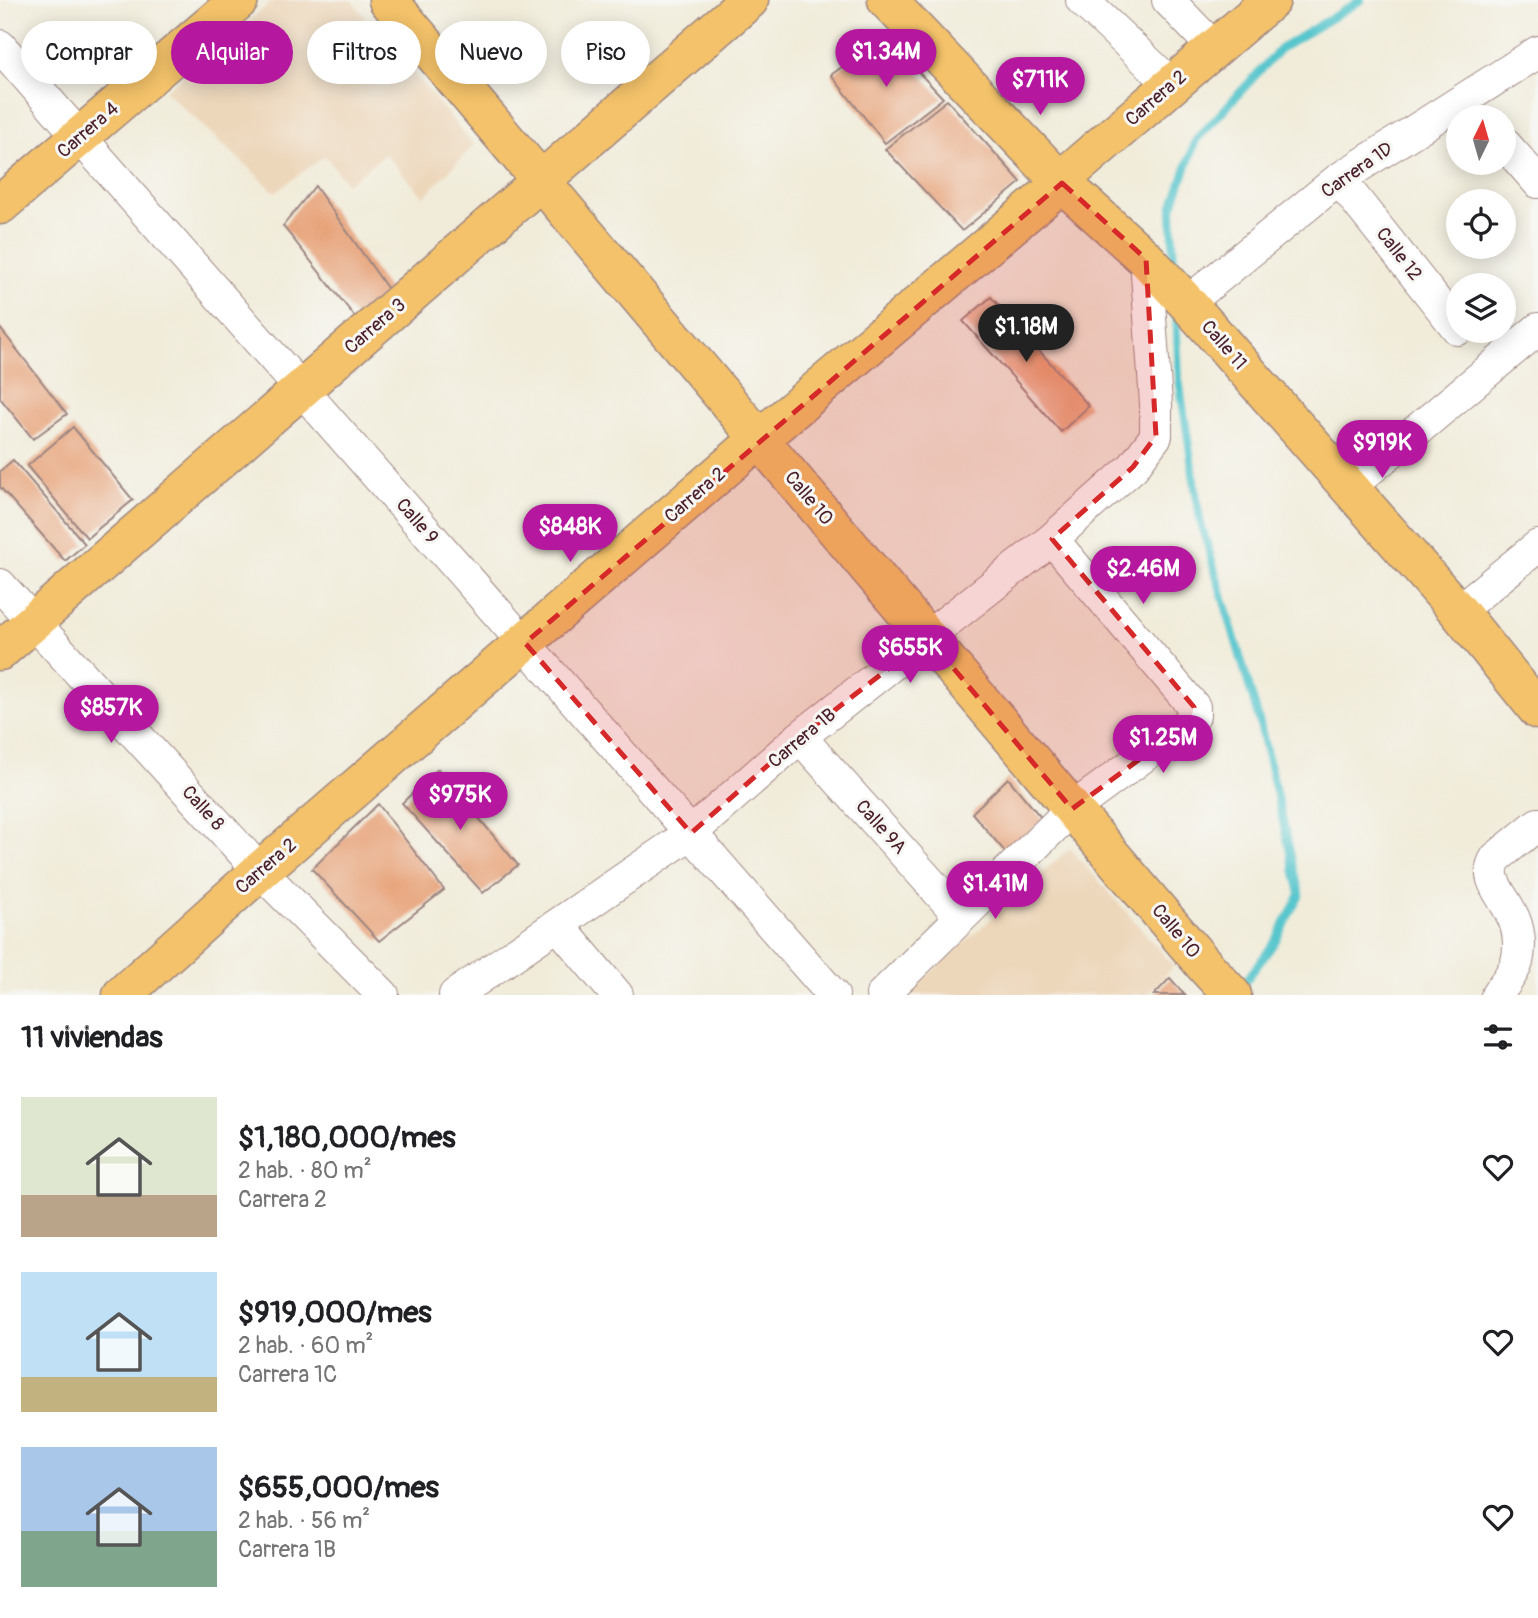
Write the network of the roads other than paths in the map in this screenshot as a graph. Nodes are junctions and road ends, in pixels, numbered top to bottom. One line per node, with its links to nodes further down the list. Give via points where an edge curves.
1 (239, 0): 14 (main road, Carrera 4)
2 (388, 0): 17 (main road, Calle 10)
3 (749, 0): 17 (main road, Carrera 3)
4 (887, 0): 19 (main road, Calle 11)
5 (1082, 0): 11 (street)
6 (1168, 0): 9 (street)
7 (1271, 0): 9 (main road, Carrera 2)
8 (0, 46): 14 (street, Calle 9)
9 (1213, 47): 11 (main road, Carrera 2)
10 (1538, 52): 12 (street, Carrera 1D)
11 (1172, 85): 19 (main road, Carrera 2)
12 (1475, 105)
13 (1446, 122): 16 (street, Carrera 1D)
14 (80, 138): 20 (main road, Carrera 4); 26 (street, Calle 9)
15 (1516, 157): 18 (street)
16 (1339, 179): 21 (street, Carrera 1D); 22 (street, Calle 12)
17 (542, 182): 26 (main road, Carrera 3); 27 (main road, Calle 10)
18 (1538, 182)
19 (1062, 183): 21 (main road, Calle 11); 27 (main road, Carrera 2)
20 (0, 205)
21 (1166, 281): 28 (main road, Calle 11); 29 (street, Carrera 1B, via 1156,436 1133,467)
22 (1446, 315)
23 (1538, 329): 25 (street)
24 (1468, 343): 25 (street, Calle 12)
25 (1490, 370): 28 (street)
26 (302, 390): 33 (main road, Carrera 3); 35 (street, Calle 9)
27 (759, 439): 34 (main road, Calle 10); 35 (main road, Carrera 2)
28 (1349, 487): 32 (main road, Calle 11)
29 (1052, 538): 34 (street, Carrera 1B); 39 (street, via 1194,707 1190,722)
30 (1538, 546): 32 (street)
31 (0, 585): 33 (street, Calle 8)
32 (1458, 611): 37 (main road, Calle 11)
33 (34, 621): 36 (main road, Carrera 3); 42 (street, Calle 8)
34 (928, 638): 38 (street, Carrera 1B); 39 (main road, Calle 10)
35 (524, 643): 41 (street, Calle 9); 42 (main road, Carrera 2)
36 (0, 652)
37 (1538, 710)
38 (800, 737): 41 (street, Carrera 1B); 43 (street, Calle 9A)
39 (1072, 809): 43 (street); 45 (main road, Calle 10)
40 (1538, 824): 52 (street, via 1492,865 1491,878 1513,915 1520,942 1517,965)
41 (691, 833): 44 (street, Carrera 1B); 50 (street, Calle 9)
42 (260, 871): 46 (main road, Carrera 2); 47 (street, Calle 8)
43 (961, 917): 51 (street)
44 (558, 925): 48 (street, Carrera 1B); 49 (street)
45 (1228, 991)
46 (122, 995)
47 (383, 995)
48 (455, 995)
49 (617, 995)
50 (833, 995)
51 (882, 995)
52 (1497, 995)

